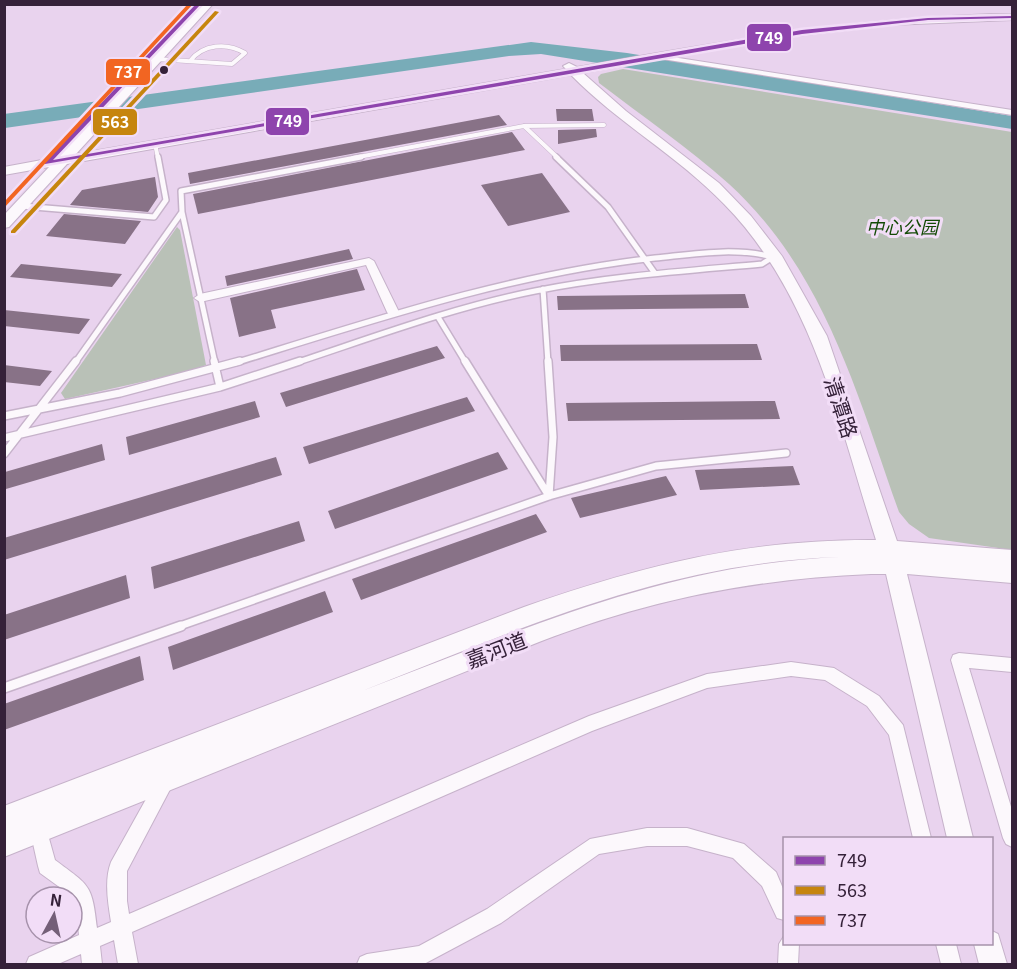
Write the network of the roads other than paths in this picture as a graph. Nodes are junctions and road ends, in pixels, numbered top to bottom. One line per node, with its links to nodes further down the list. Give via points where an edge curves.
1 (199, 4): 8 (street)
2 (208, 4): 5 (street)
3 (1012, 15): 4 (street, via 833,27); 7 (street, via 913,16 819,25)
4 (656, 56): 7 (street); 9 (street)
5 (156, 58): 6 (lane); 8 (street)
6 (190, 61): 6 (lane, via 232,64 245,53 209,48 200,50)
7 (577, 67): 12 (street); 13 (street); 20 (street, 清潭路, via 731,202)
8 (119, 93): 13 (street)
9 (1012, 113)
10 (604, 125): 11 (lane)
11 (524, 126): 18 (lane, via 180,191); 21 (lane, via 608,207)
12 (155, 144): 13 (street); 16 (lane, via 166,200 154,217)
13 (58, 159): 14 (street); 15 (street); 16 (street); 17 (street)
14 (4, 165)
15 (4, 171)
16 (22, 206): 19 (street)
17 (4, 208)
18 (182, 212): 24 (lane); 29 (lane)
19 (4, 224)
20 (773, 257): 21 (lane, via 758,252 719,252); 22 (lane, via 762,264); 36 (street, 清潭路, via 804,304 819,336)
21 (645, 258): 22 (lane); 25 (lane, via 542,273)
22 (654, 272): 23 (lane)
23 (543, 289): 26 (lane); 35 (lane, via 553,438)
24 (200, 298): 25 (street, via 369,261); 27 (lane)
25 (393, 312): 27 (lane)
26 (438, 316): 28 (lane); 35 (lane)
27 (216, 369): 28 (lane); 29 (lane)
28 (220, 387): 31 (lane)
29 (39, 410): 30 (lane); 31 (lane)
30 (4, 416)
31 (18, 435): 32 (lane); 34 (lane)
32 (4, 438)
33 (786, 453): 35 (lane, via 656,466)
34 (4, 454)
35 (549, 496): 40 (lane)
36 (891, 557): 37 (street, 嘉河道); 38 (street, 嘉河道); 41 (street, 嘉河道, via 792,568 638,598 543,631); 42 (street, 嘉河道, via 814,550 739,557 598,591); 45 (street, 清潭路)
37 (1012, 559)
38 (1012, 574)
39 (1012, 665): 46 (street, via 959,660)
40 (4, 688)
41 (167, 778): 43 (street, 嘉河道); 49 (street, via 118,869)
42 (4, 819)
43 (39, 830): 47 (street, 嘉河道); 50 (street, via 47,866 84,897)
44 (922, 837): 49 (street, via 897,730 873,701 828,673 791,669 706,681 589,724)
45 (960, 837)
46 (1012, 838)
47 (4, 844)
48 (783, 909): 54 (street, via 769,879 738,850 687,837 647,837 596,845 494,916)
49 (121, 927): 50 (street); 57 (street)
50 (89, 941): 55 (street); 56 (street)
51 (789, 945): 59 (street)
52 (946, 945): 60 (street)
53 (988, 945): 61 (street)
54 (419, 960): 58 (street)
55 (36, 964)
56 (92, 964)
57 (128, 964)
58 (367, 964)
59 (788, 964)
60 (951, 964)
61 (993, 964)

